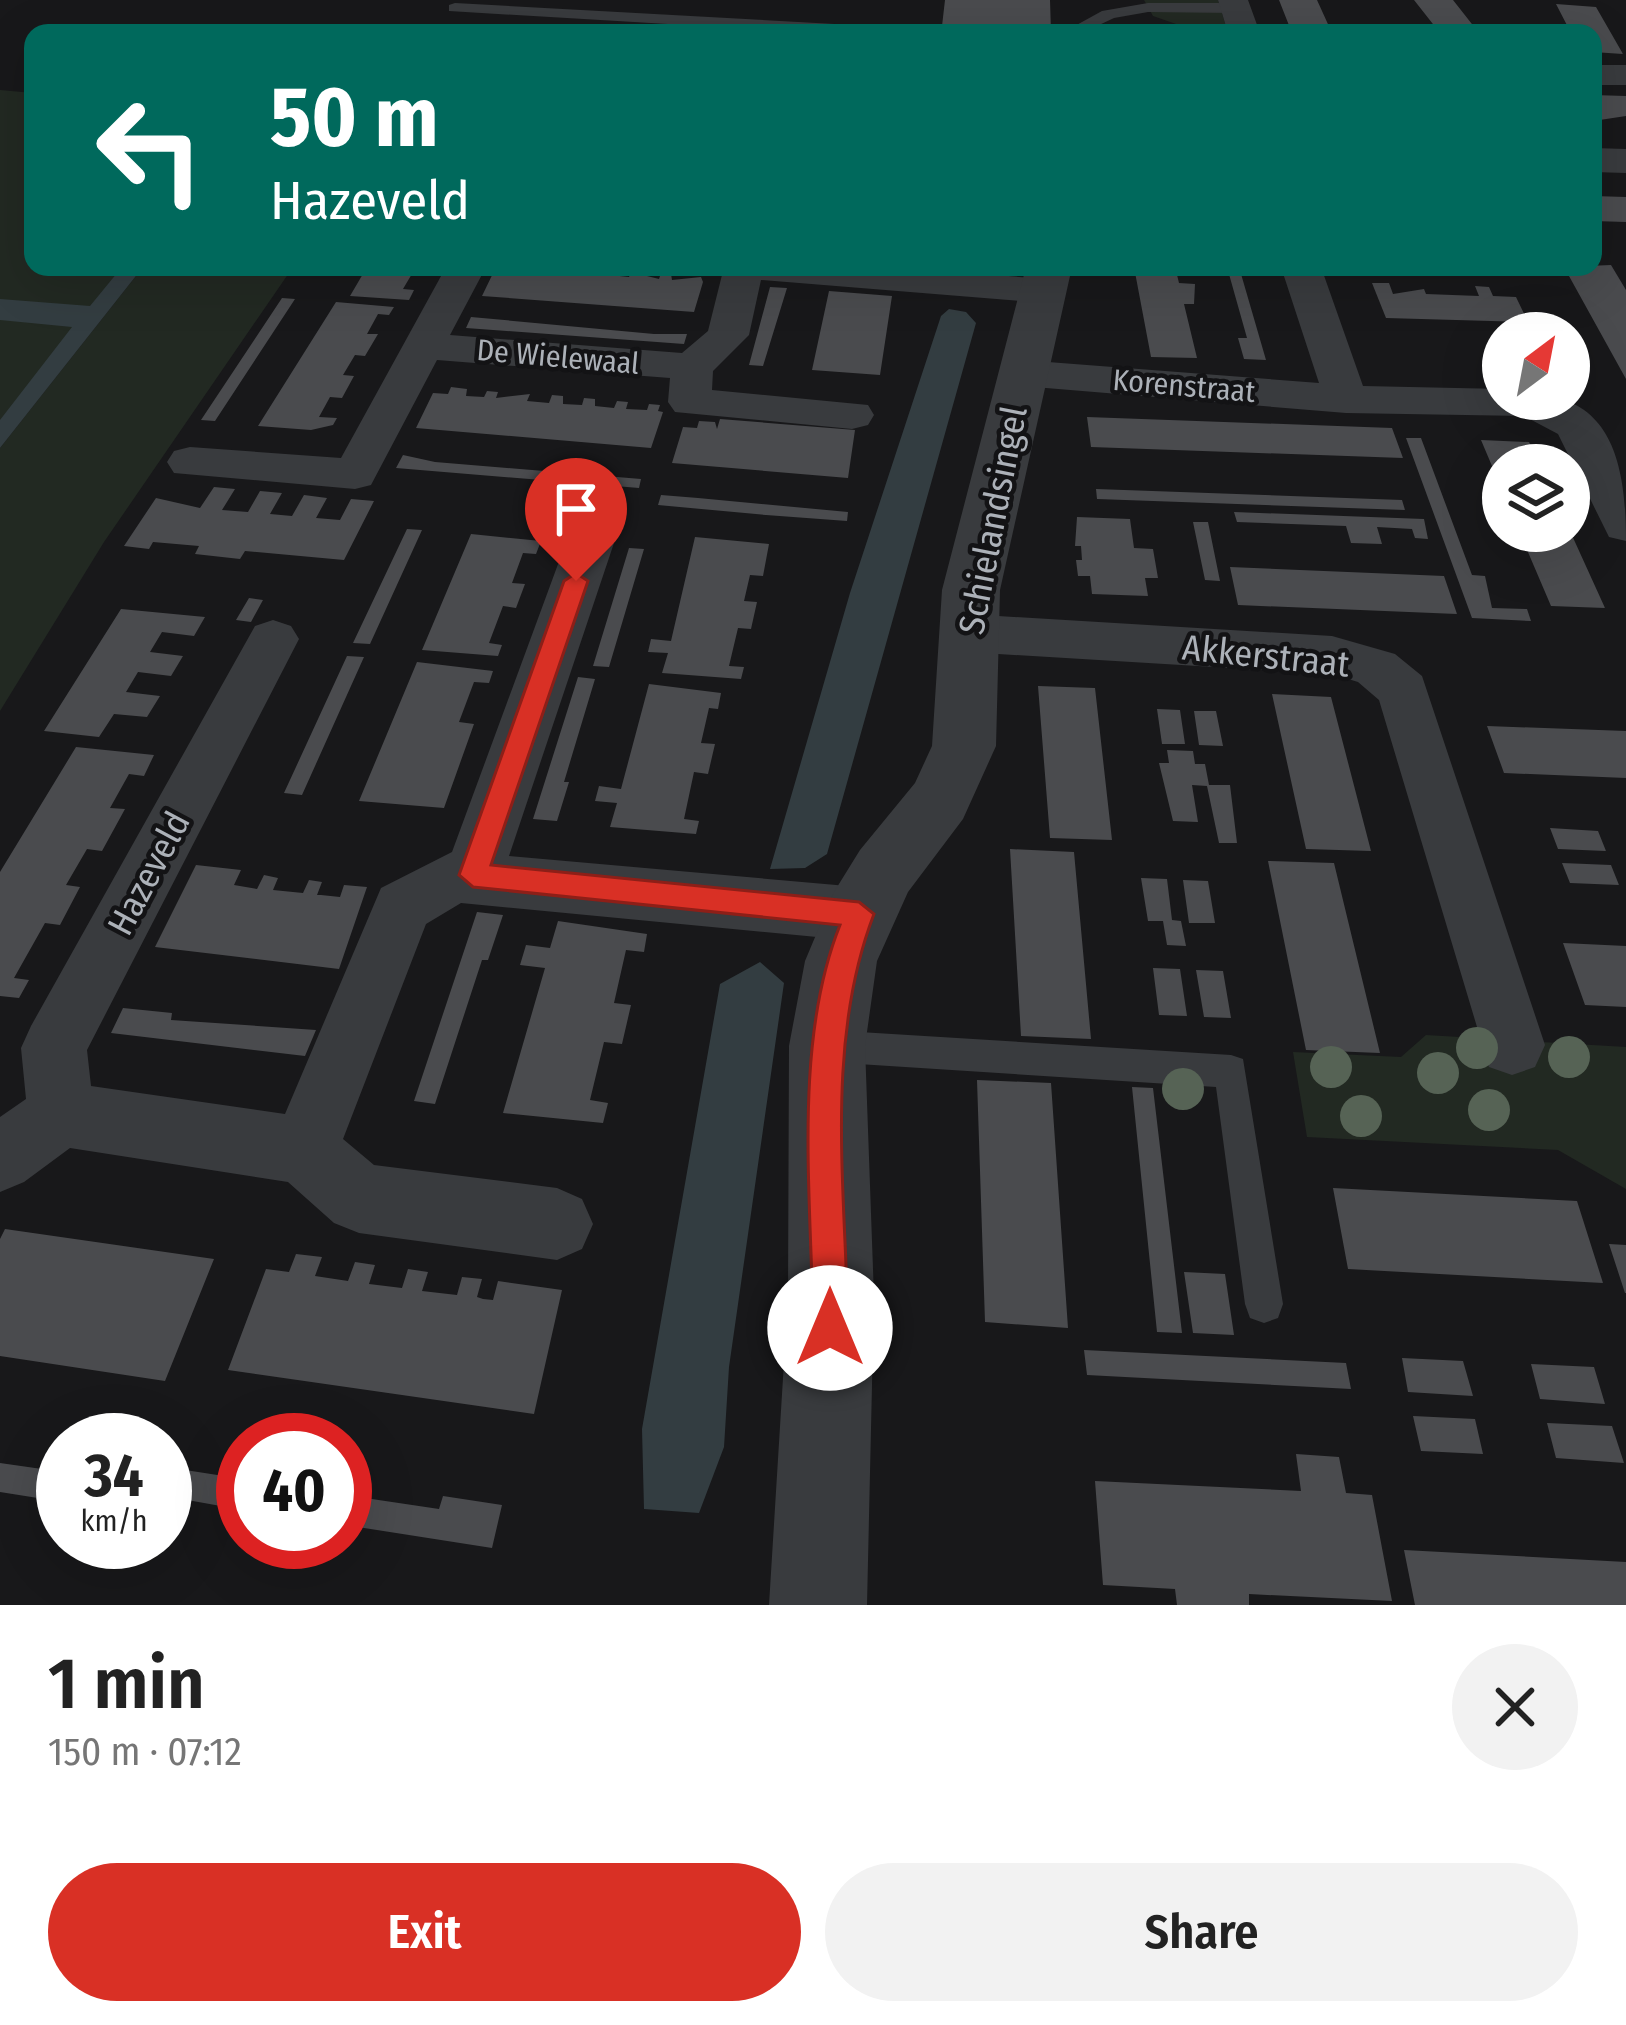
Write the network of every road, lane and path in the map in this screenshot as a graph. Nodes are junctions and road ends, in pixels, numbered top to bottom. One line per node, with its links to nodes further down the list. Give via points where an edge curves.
1 (455, 8): 3 (lane)
2 (1238, 14): 4 (lane, via 1123,4)
3 (744, 24)
4 (1081, 24)
5 (461, 276): 10 (street, De Wielewaal)
6 (744, 276): 11 (street, De Wielewaal, via 728,335)
7 (972, 276): 9 (street, De Wielewaal)
8 (1304, 276): 13 (street)
9 (1047, 279): 12 (street, Schielandsingel)
10 (424, 346): 11 (street, De Wielewaal); 15 (street, De Wielewaal, via 355,474)
11 (692, 368): 14 (street, De Wielewaal, via 690,402)
12 (1022, 373): 13 (street, Korenstraat); 18 (street, Schielandsingel)
13 (1346, 399): 16 (street, Korenstraat, via 1532,403 1576,424)
14 (852, 415)
15 (190, 462)
16 (1626, 525)
17 (592, 537): 20 (street)
18 (966, 633): 21 (street, Schielandsingel, via 964,746 954,774); 22 (street, Akkerstraat, via 1332,655 1376,668 1403,690)
19 (273, 639): 24 (street, Hazeveld, via 54,1048)
20 (473, 875): 21 (street); 25 (street, via 402,907)
21 (859, 914): 23 (street, Schielandsingel, via 841,961)
22 (1512, 1045)
23 (827, 1046): 28 (lane, via 1231,1071); 29 (street, Schielandsingel, via 831,1297)
24 (61, 1114): 25 (street); 26 (street)
25 (304, 1151): 27 (street, via 359,1198)
26 (0, 1158)
27 (557, 1224)
28 (1264, 1304)
29 (818, 1605)

